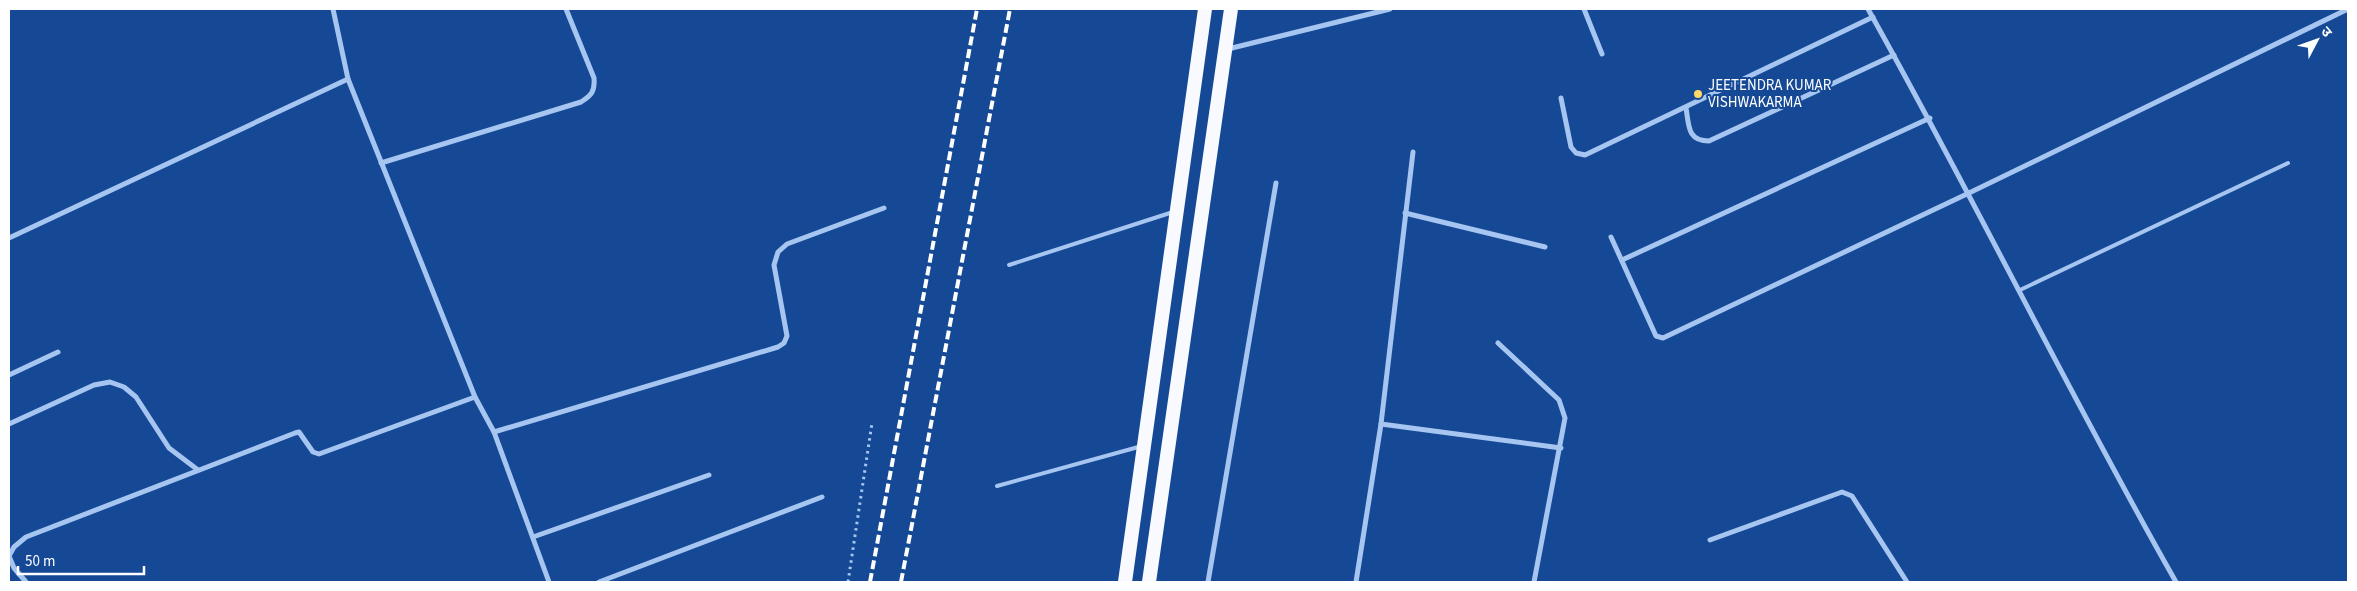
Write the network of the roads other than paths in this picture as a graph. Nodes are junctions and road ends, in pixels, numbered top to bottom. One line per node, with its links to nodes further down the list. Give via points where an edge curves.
1 (333, 9): 13 (street)
2 (566, 9): 18 (street, via 594,78 595,90 590,97)
3 (1205, 9): 23 (highway)
4 (1230, 9): 10 (highway)
5 (1390, 9): 10 (street)
6 (1584, 9): 11 (street)
7 (1868, 9): 9 (street)
8 (2348, 9): 21 (street)
9 (1873, 17): 12 (street); 15 (street)
10 (1225, 50): 51 (highway)
11 (1602, 54)
12 (1894, 55): 15 (street, via 1709,141 1694,138); 16 (street)
13 (348, 79): 18 (street); 26 (street)
14 (1561, 98): 15 (street, via 1571,147 1576,154 1585,155)
15 (1686, 108)
16 (1930, 118): 21 (street); 28 (street)
17 (1413, 152): 24 (street)
18 (382, 163): 34 (street)
19 (2288, 163): 30 (lane)
20 (1276, 183): 52 (street)
21 (1969, 193): 28 (street, via 1663,338 1656,336); 30 (street)
22 (884, 208): 37 (street, via 786,244 778,252 774,265 787,336 778,347)
23 (1176, 211): 29 (lane); 38 (highway)
24 (1405, 213): 27 (street); 36 (street)
25 (1611, 237): 28 (street)
26 (9, 238)
27 (1545, 247)
28 (1622, 260)
29 (1008, 265)
30 (2020, 290): 56 (street, via 2134,509)
31 (1498, 343): 39 (street, via 1560,400 1566,418)
32 (58, 352): 33 (street)
33 (9, 375)
34 (475, 397): 37 (street); 40 (street, via 319,454 313,452 303,435 295,432)
35 (9, 424): 40 (street, via 94,385 110,382 124,387 136,397 169,448)
36 (1380, 424): 39 (street); 53 (street)
37 (494, 432): 44 (street)
38 (1144, 446): 42 (lane); 50 (highway)
39 (1561, 448): 54 (street)
40 (198, 470): 46 (street, via 26,537 14,546)
41 (709, 475): 44 (street)
42 (997, 486)
43 (822, 497): 49 (street)
44 (533, 537): 48 (street)
45 (1710, 540): 55 (street, via 1842,492 1852,496)
46 (9, 556): 47 (street)
47 (26, 582)
48 (549, 582)
49 (599, 582)
50 (1125, 582)
51 (1149, 582)
52 (1208, 582)
53 (1356, 582)
54 (1534, 582)
55 (1907, 582)
56 (2176, 582)

